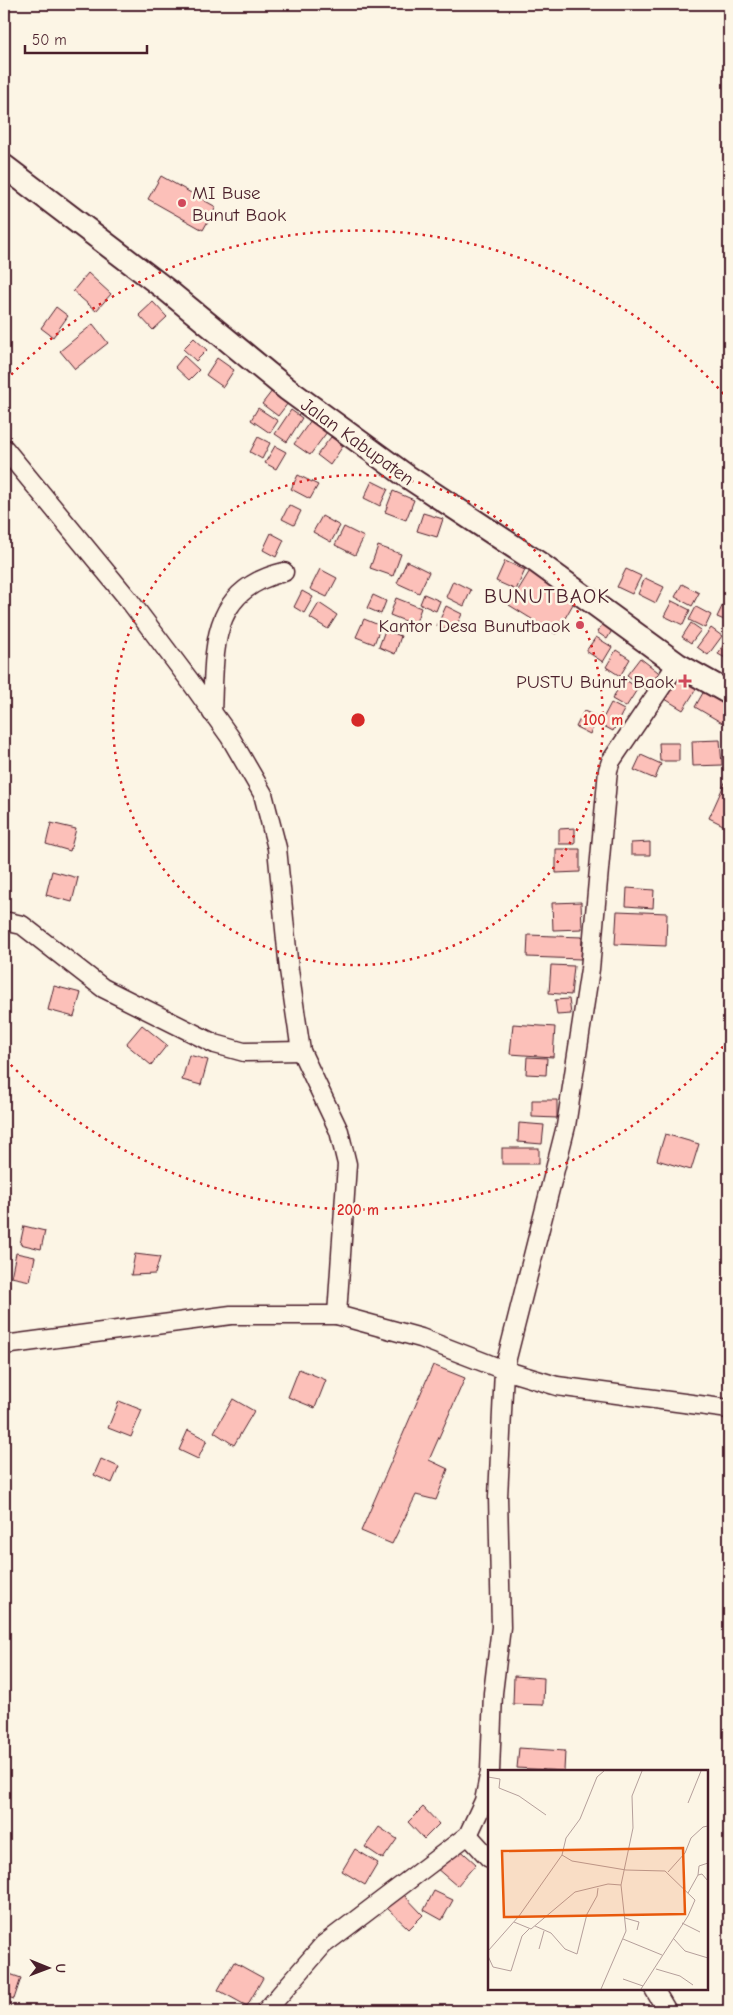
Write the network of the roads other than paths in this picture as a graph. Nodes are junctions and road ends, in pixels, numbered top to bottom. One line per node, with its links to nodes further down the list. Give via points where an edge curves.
1 (4, 166): 4 (street, Jalan Kabupaten, via 168,291 295,395 405,475 537,562)
2 (4, 448): 6 (street, via 129,600)
3 (284, 572): 6 (street, via 262,577 243,590 226,610 215,640)
4 (677, 664): 5 (street, Jalan Kabupaten); 11 (street, via 608,770 590,969 566,1126)
5 (729, 693)
6 (212, 713): 8 (street, via 263,794 277,848)
7 (4, 921): 8 (street, via 22,925 104,988 215,1044 244,1052)
8 (301, 1050): 9 (street, via 339,1131 346,1164)
9 (337, 1315): 10 (street, via 231,1315); 11 (street, via 421,1338)
10 (4, 1345)
11 (504, 1370): 12 (street, via 557,1386); 13 (street, via 498,1497 501,1627 493,1693)
12 (729, 1409)
13 (490, 1770)
14 (488, 1781): 15 (street, via 484,1801)
15 (468, 1835): 16 (street); 18 (street, via 323,1945)
16 (488, 1857)
17 (655, 1990): 19 (street)
18 (266, 2011)
19 (667, 2011)

